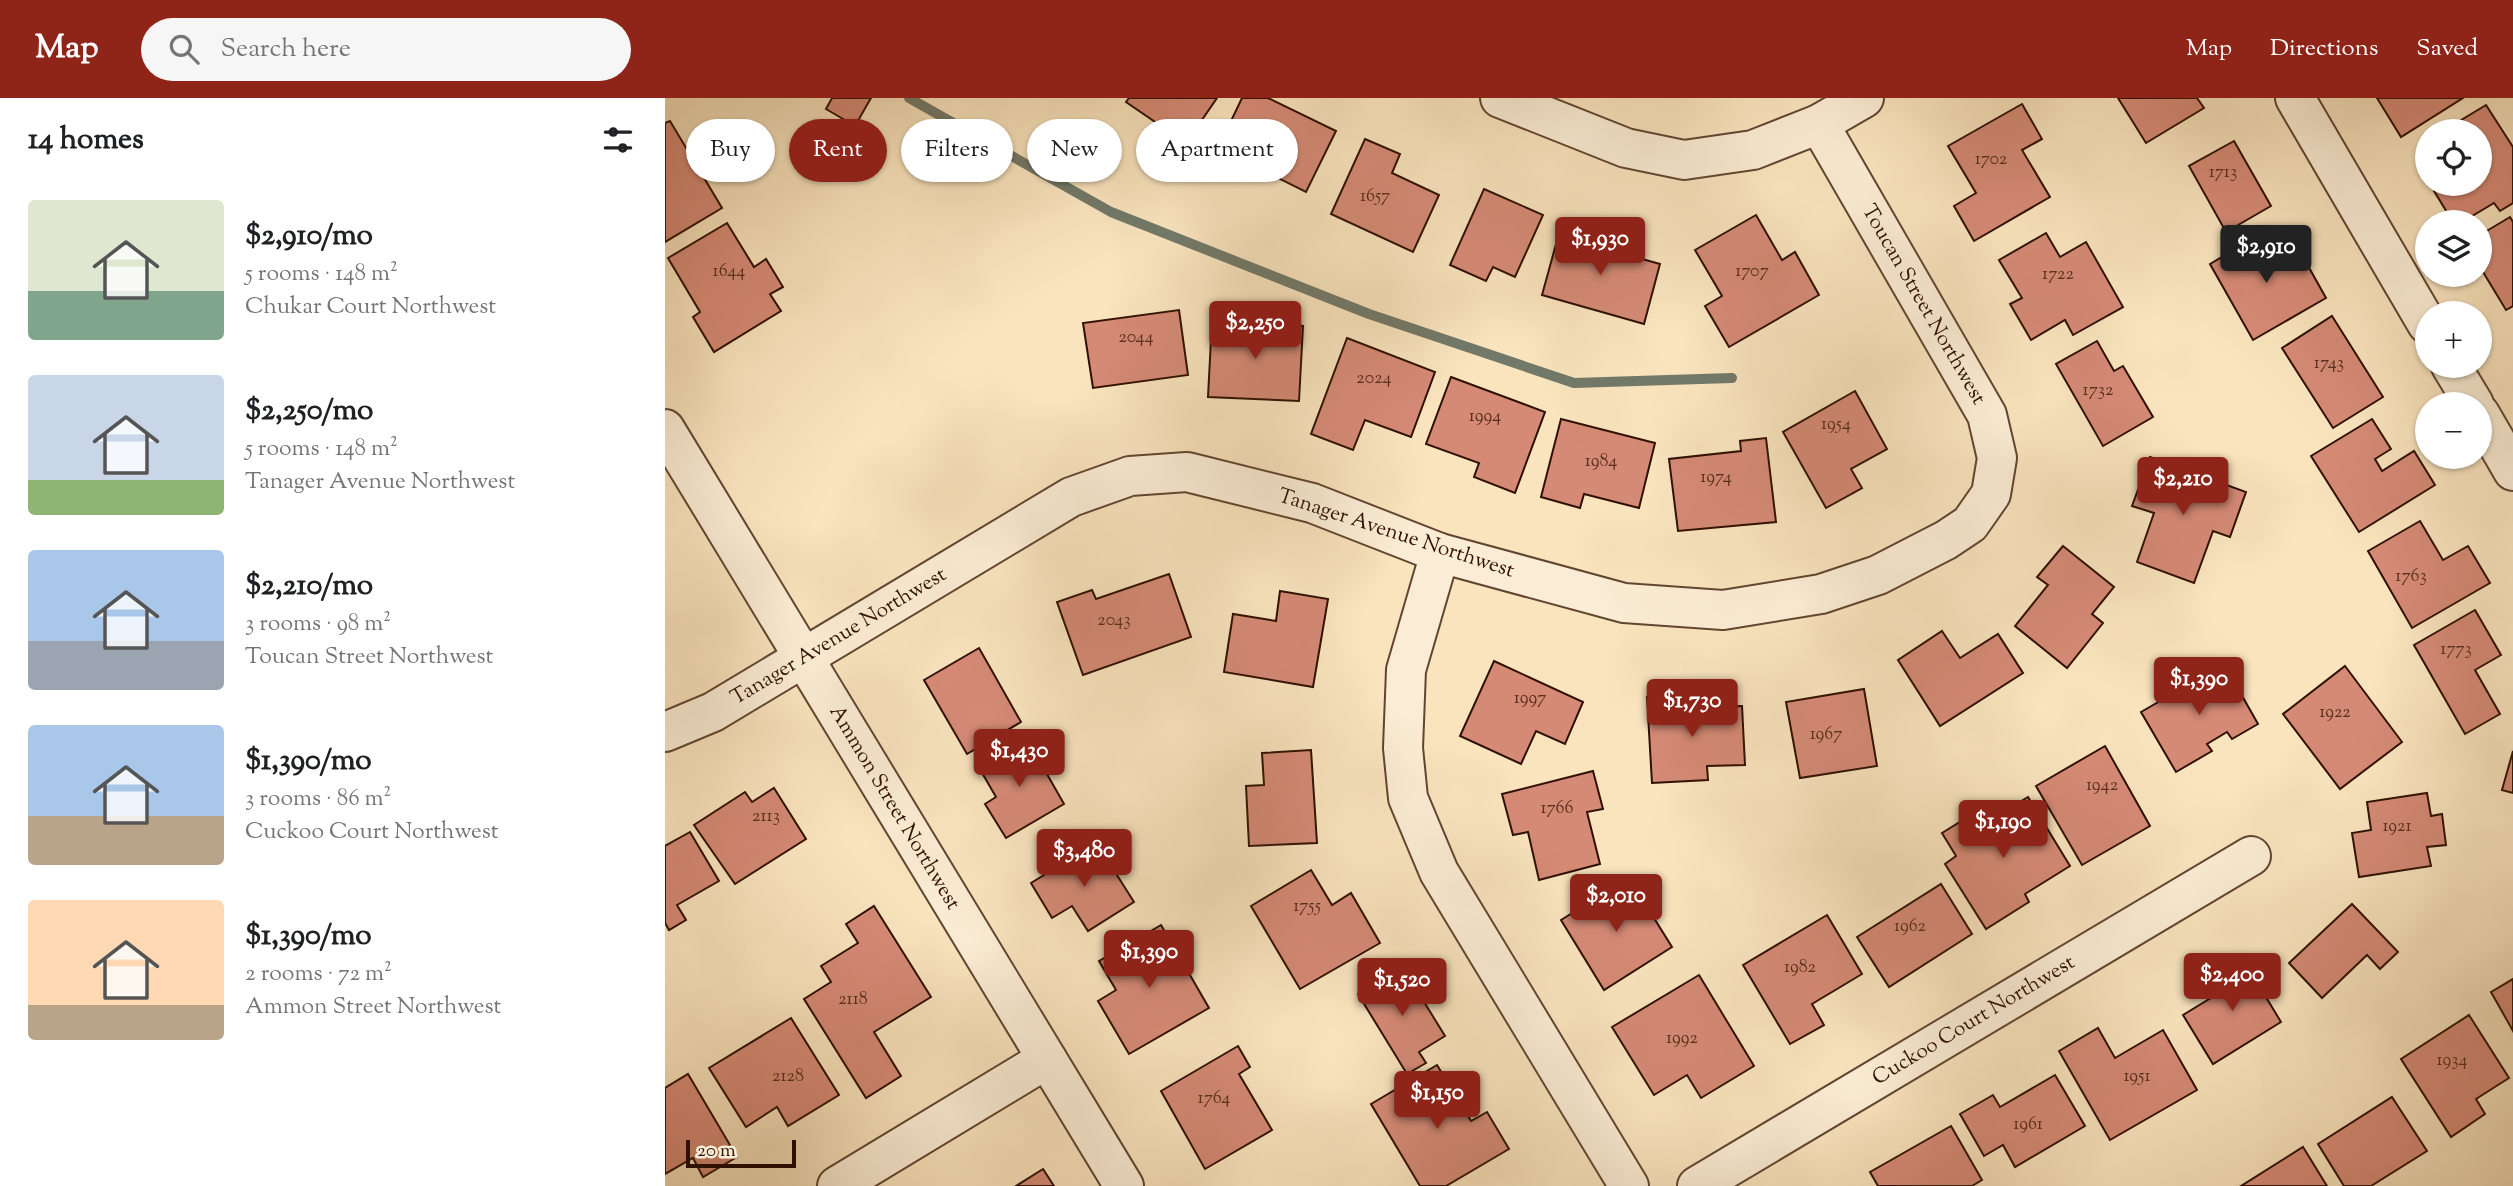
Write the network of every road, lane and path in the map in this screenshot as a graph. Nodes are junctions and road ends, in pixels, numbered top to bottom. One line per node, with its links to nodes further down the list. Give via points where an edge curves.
1 (1500, 98): 4 (street, via 1626,148 1684,160 1753,150)
2 (1864, 98): 4 (street)
3 (2295, 98): 5 (street)
4 (1819, 124): 9 (street, Toucan Street Northwest, via 1987,415 1997,458)
5 (2415, 303)
6 (665, 429): 11 (street, Ammon Street Northwest)
7 (2492, 435): 8 (street)
8 (2513, 471)
9 (1991, 494): 10 (street, Tanager Avenue Northwest, via 1970,524 1878,575 1821,594 1723,610 1624,603)
10 (1440, 553): 11 (street, Tanager Avenue Northwest, via 1312,503 1187,472 1131,476 1071,497); 17 (street, via 1406,670 1403,748 1408,798 1439,872)
11 (804, 659): 12 (street, Tanager Avenue Northwest, via 713,712); 14 (street, Ammon Street Northwest)
12 (665, 732)
13 (2251, 856): 18 (street, Cuckoo Court Northwest)
14 (1047, 1059): 15 (street); 16 (street, Ammon Street Northwest)
15 (837, 1186)
16 (1123, 1186)
17 (1629, 1186)
18 (1697, 1186)

